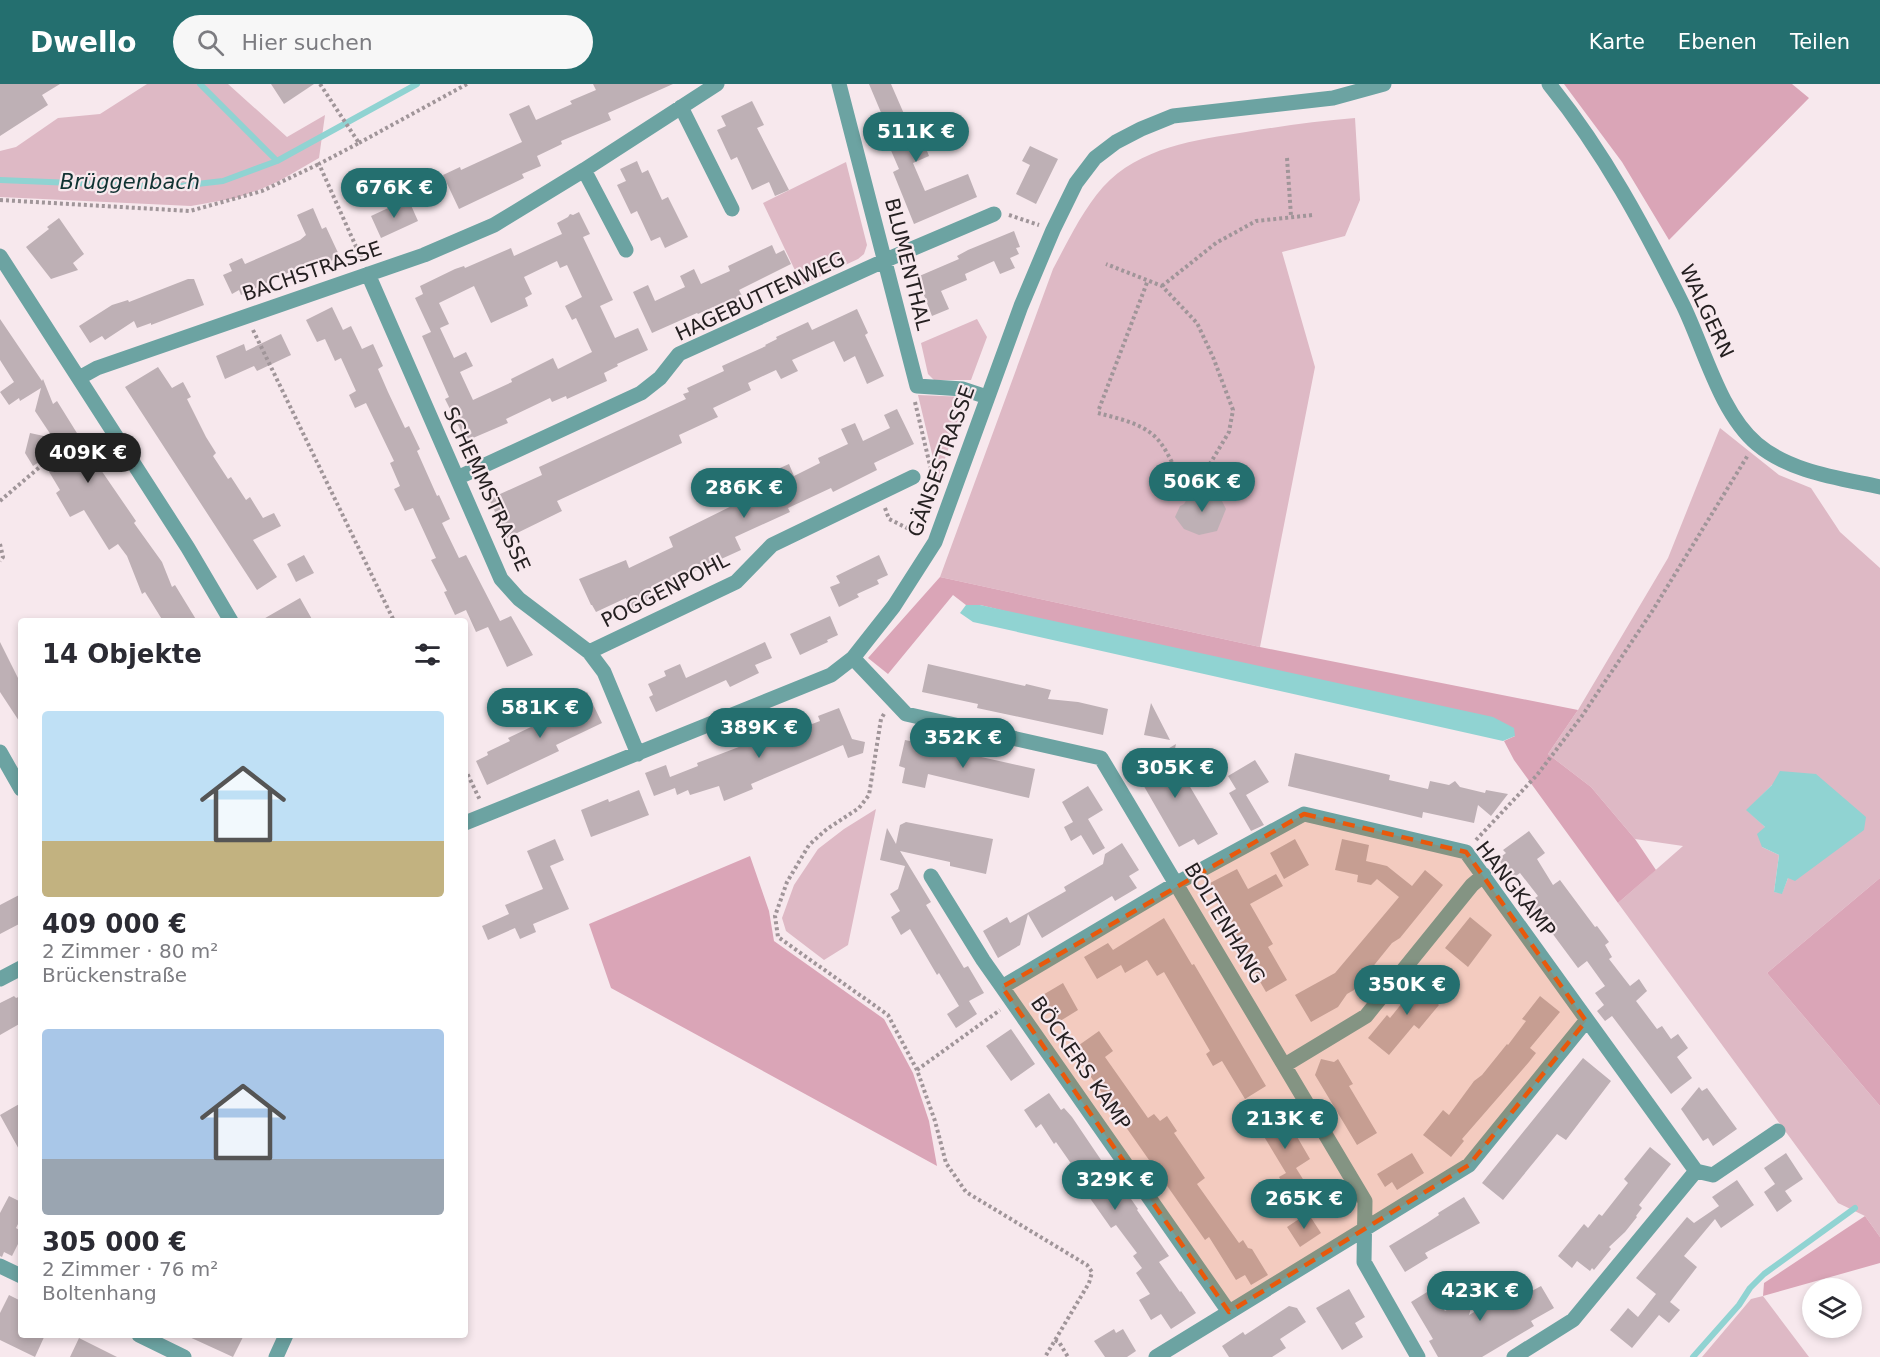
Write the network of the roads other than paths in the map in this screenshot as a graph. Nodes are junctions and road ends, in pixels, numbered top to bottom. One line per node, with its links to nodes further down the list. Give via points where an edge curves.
1 (717, 84): 5 (street, BACHSTRASSE)
2 (839, 84): 11 (street, BLUMENTHAL)
3 (1384, 84): 14 (street, GÄNSESTRASSE, via 1333,98 1173,116 1116,142 1095,158 1076,183 1053,230)
4 (1549, 84): 17 (street, WALGERN, via 1612,171 1688,316 1726,404 1742,428 1756,443 1794,465)
5 (681, 106): 6 (street, BACHSTRASSE); 7 (street)
6 (584, 171): 9 (street); 12 (street, BACHSTRASSE, via 494,225)
7 (732, 209)
8 (994, 214): 11 (street, HAGEBUTTENWEG)
9 (626, 250)
10 (0, 256): 13 (street)
11 (886, 260): 14 (street, BLUMENTHAL, via 917,386 963,389); 16 (street, HAGEBUTTENWEG, via 679,354 660,378 641,393)
12 (368, 274): 13 (street, BACHSTRASSE, via 97,368); 16 (street, SCHEMMSTRASSE)
13 (79, 378): 18 (street)
14 (987, 397): 20 (street, GÄNSESTRASSE, via 935,542 894,606)
15 (913, 477): 19 (street, POGGENPOHL, via 772,545 736,582)
16 (457, 478): 19 (street, SCHEMMSTRASSE, via 501,579 519,599)
17 (1880, 487)
18 (229, 618)
19 (590, 652): 22 (street, SCHEMMSTRASSE, via 604,672)
20 (853, 658): 22 (street, GÄNSESTRASSE, via 831,675); 27 (street, BOLTENHANG, via 906,714 1101,758)
21 (0, 752): 23 (street)
22 (638, 754): 24 (street, GÄNSESTRASSE)
23 (18, 784)
24 (468, 822)
25 (1484, 875): 27 (street, HANGKAMP, via 1466,852 1304,814); 31 (street, HANGKAMP); 32 (street, via 1366,1016)
26 (931, 876): 30 (street, BÖCKERS KAMP)
27 (1177, 883): 30 (street, BÖCKERS KAMP); 32 (street, BOLTENHANG)
28 (18, 970): 29 (street)
29 (0, 979)
30 (1002, 987): 38 (street, BÖCKERS KAMP)
31 (1586, 1021): 34 (street, HANGKAMP); 35 (street, via 1469,1165)
32 (1285, 1065): 35 (street, BOLTENHANG, via 1365,1201)
33 (1779, 1131): 34 (street, via 1713,1175)
34 (1696, 1171): 45 (street, via 1573,1320)
35 (1363, 1231): 38 (street); 44 (street, BOLTENHANG, via 1364,1262)
36 (0, 1266): 37 (street)
37 (18, 1275)
38 (1229, 1312): 43 (street)
39 (145, 1338): 41 (street)
40 (285, 1338): 42 (street)
41 (184, 1357)
42 (276, 1357)
43 (1156, 1357)
44 (1418, 1357)
45 (1514, 1357)

